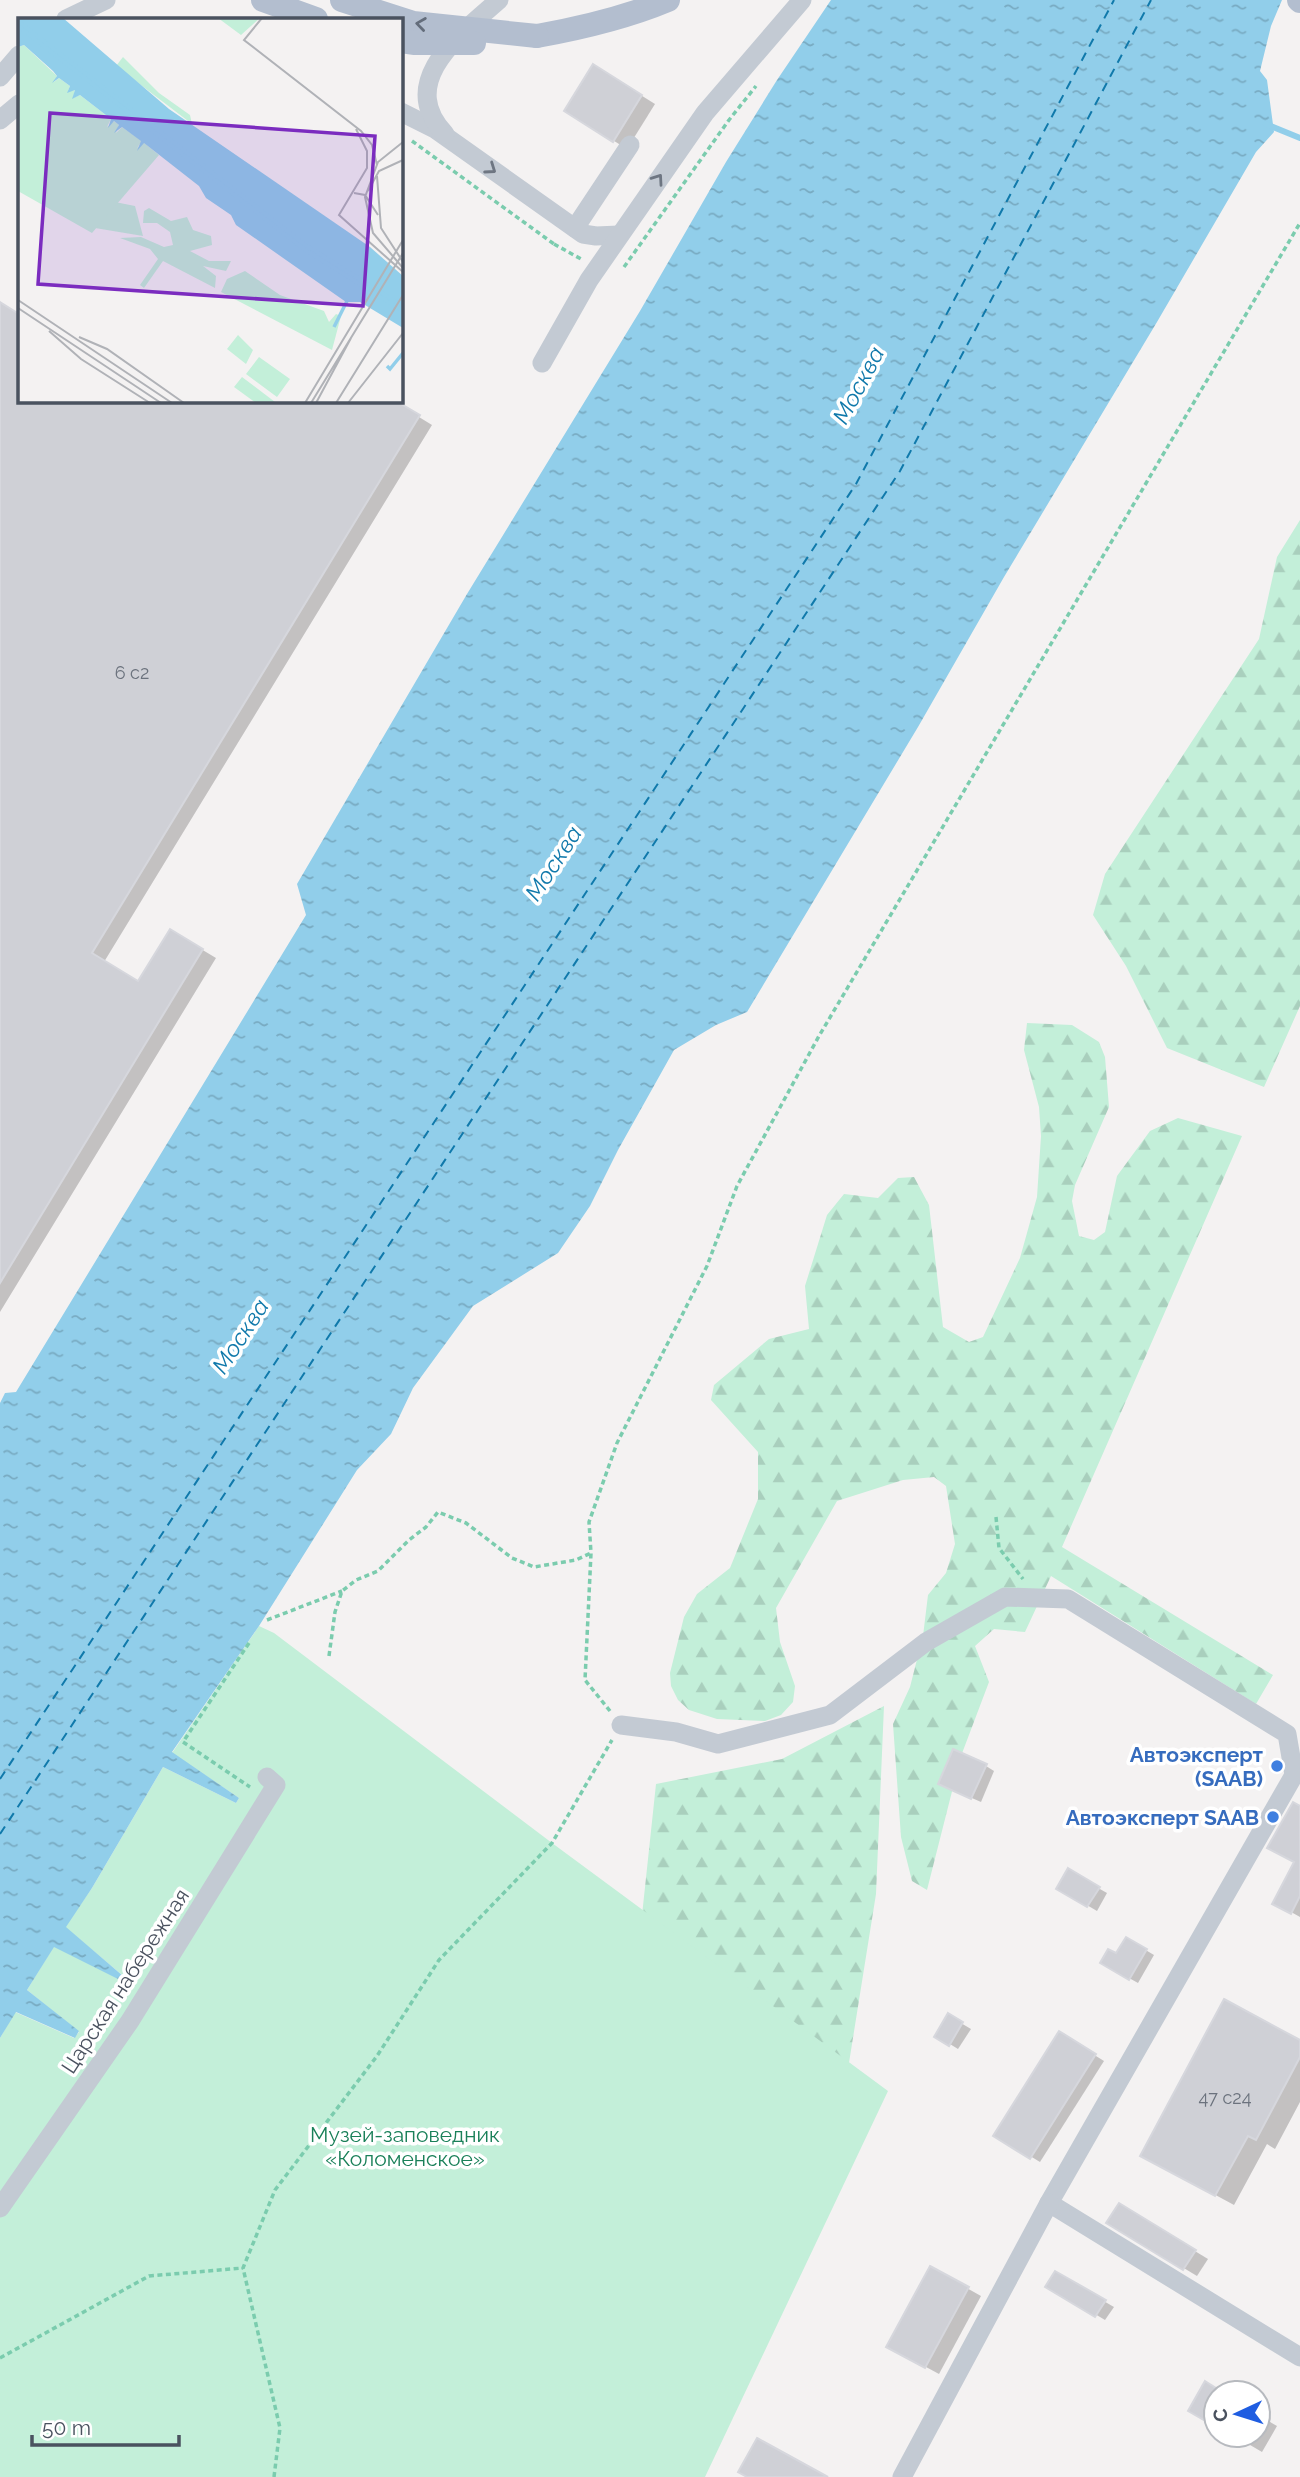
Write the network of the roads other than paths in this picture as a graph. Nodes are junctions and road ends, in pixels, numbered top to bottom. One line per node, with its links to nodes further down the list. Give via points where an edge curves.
1 (106, 0): 8 (street)
2 (263, 0): 9 (main road)
3 (342, 0): 11 (main road, one-way to 3, bridge)
4 (387, 0): 10 (street)
5 (499, 0): 20 (street, via 451,43 429,81 432,114)
6 (668, 0): 13 (main road, via 587,27)
7 (802, 0): 23 (street, one-way to 7, via 705,113)
8 (68, 18)
9 (313, 18)
10 (389, 18)
11 (398, 18)
12 (402, 19): 13 (main road, one-way to 12, bridge)
13 (537, 36): 14 (main road, bridge, via 469,43)
14 (402, 41)
15 (18, 56): 16 (street)
16 (0, 77)
17 (18, 105): 19 (street)
18 (402, 112): 20 (street)
19 (0, 120)
20 (450, 140): 22 (street, one-way to 22)
21 (629, 145): 22 (street)
22 (575, 228): 23 (street, via 583,234)
23 (619, 235): 24 (street)
24 (542, 363)
25 (621, 1725): 27 (street, via 676,1732 719,1744 830,1715 926,1642 1005,1597 1069,1600 1287,1734 1294,1775)
26 (262, 1784): 28 (street, Царская набережная, via 276,1785 130,2021)
27 (1049, 2203): 29 (street); 30 (street)
28 (0, 2208)
29 (1300, 2357)
30 (902, 2477)

